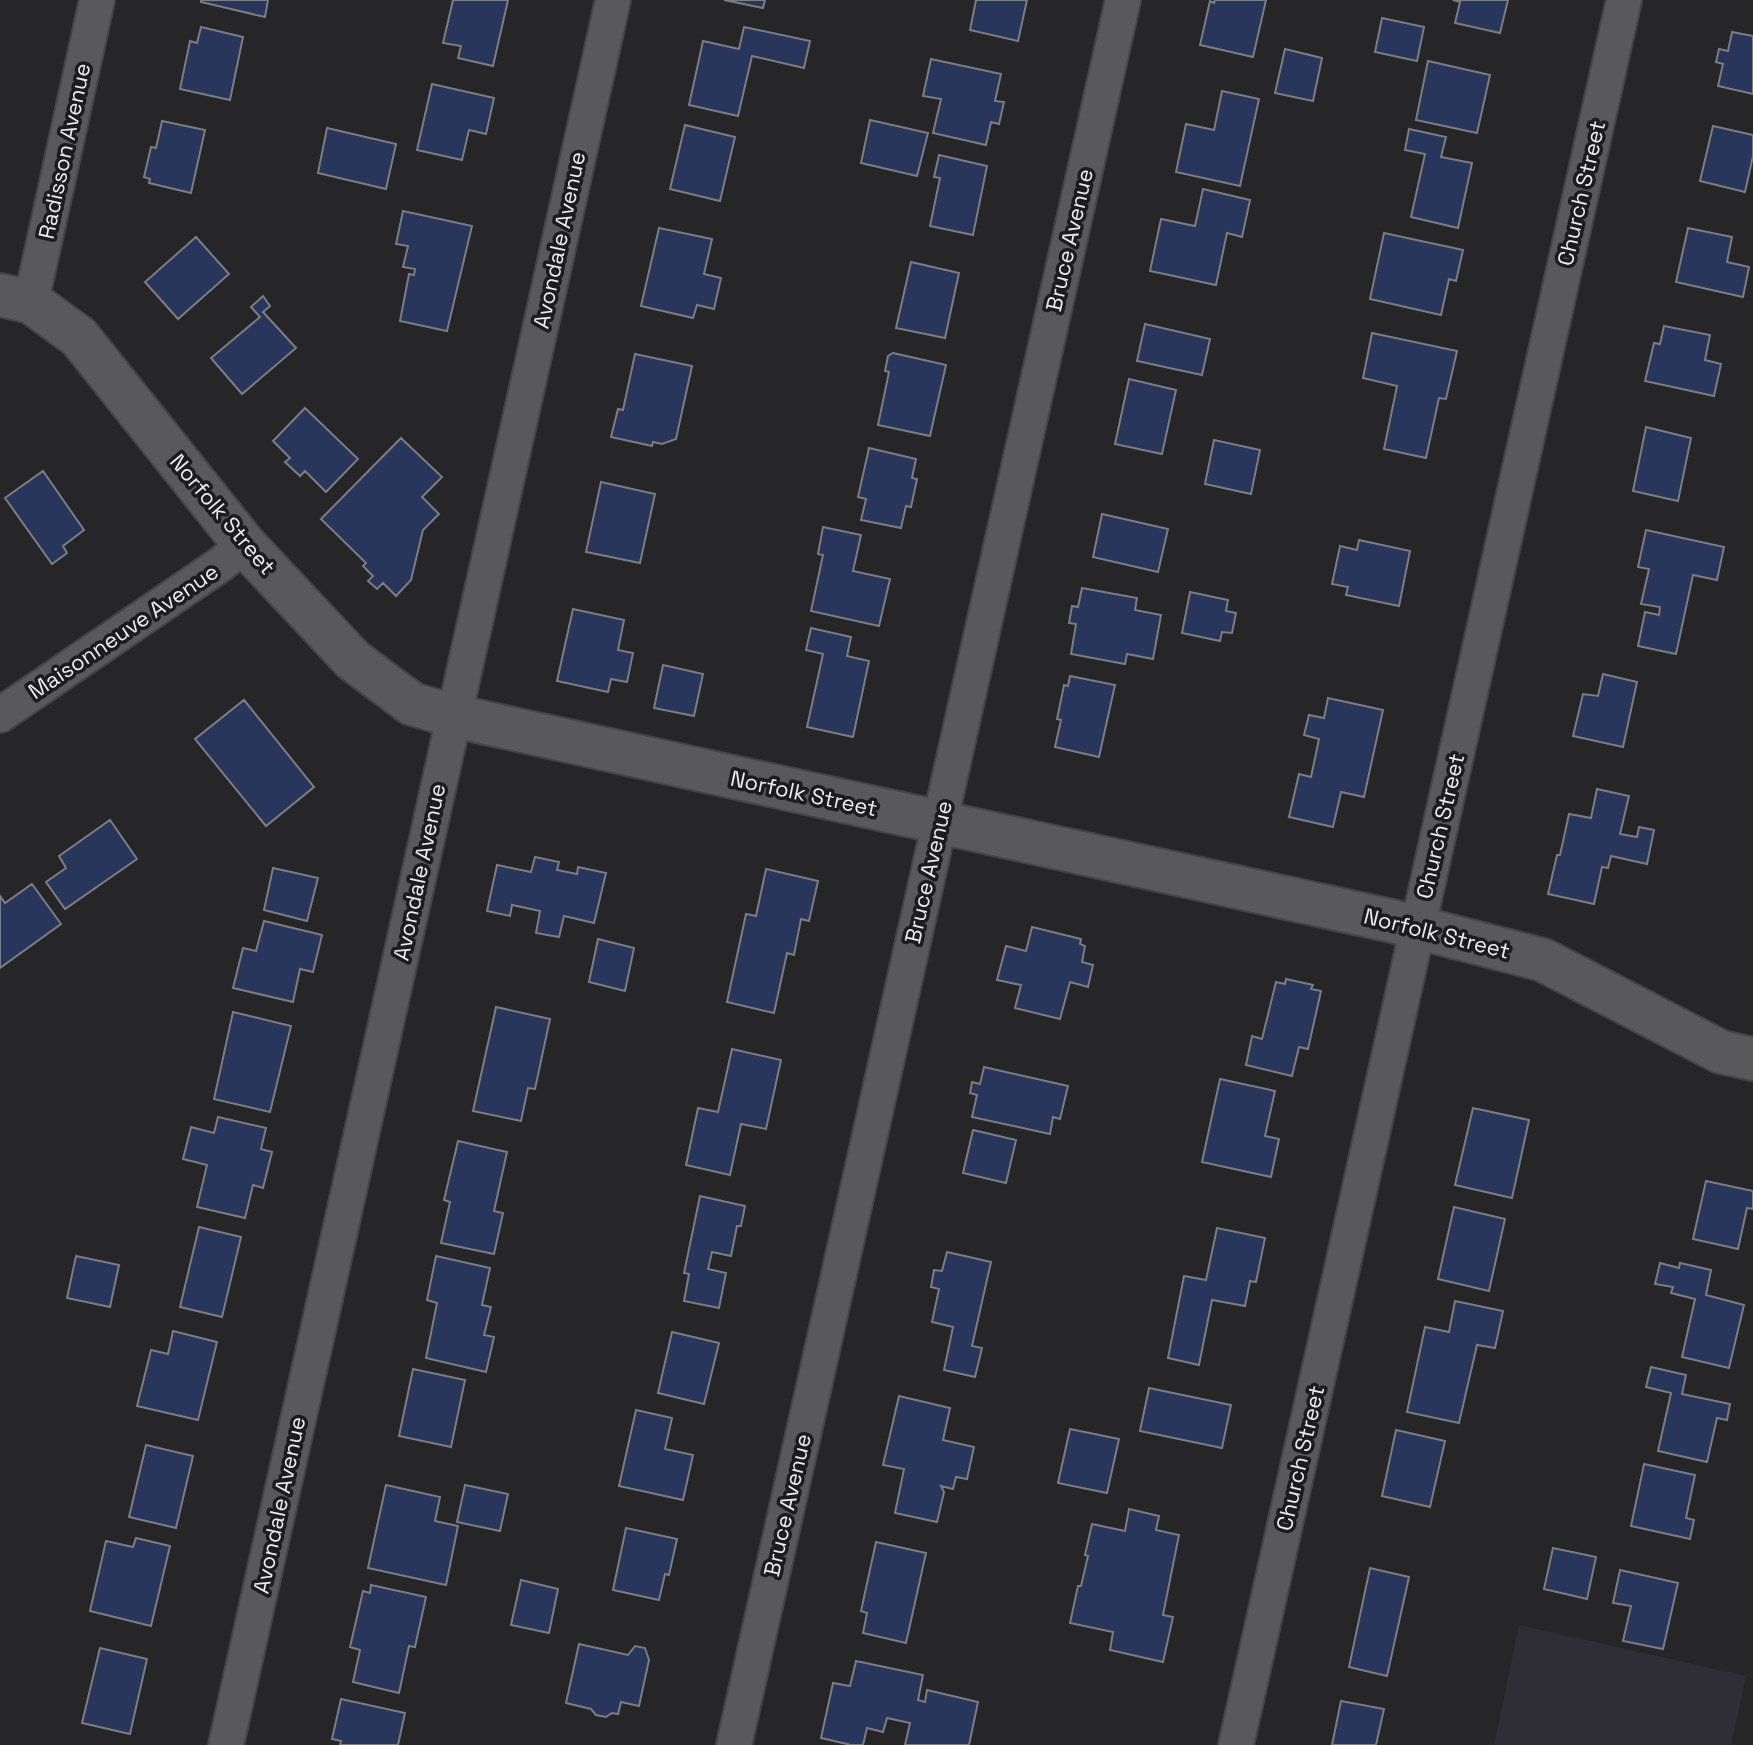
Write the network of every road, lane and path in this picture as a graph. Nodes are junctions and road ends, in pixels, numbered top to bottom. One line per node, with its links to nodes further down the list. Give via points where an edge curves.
1 (97, 0): 5 (street, Radisson Avenue)
2 (613, 0): 8 (street, Avondale Avenue)
3 (1123, 0): 9 (street, Bruce Avenue)
4 (1624, 0): 10 (street, Church Street)
5 (15, 298): 6 (street, Norfolk Street, via 79,337)
6 (245, 545): 7 (street, Maisonneuve Avenue); 8 (street, Norfolk Street, via 353,660 412,704)
7 (0, 715)
8 (454, 716): 9 (street, Norfolk Street); 12 (street, Avondale Avenue)
9 (939, 822): 10 (street, Norfolk Street); 13 (street, Bruce Avenue)
10 (1417, 927): 11 (street, Norfolk Street, via 1543,960 1721,1052); 14 (street, Church Street)
11 (1753, 1059)
12 (226, 1745)
13 (734, 1745)
14 (1236, 1745)

